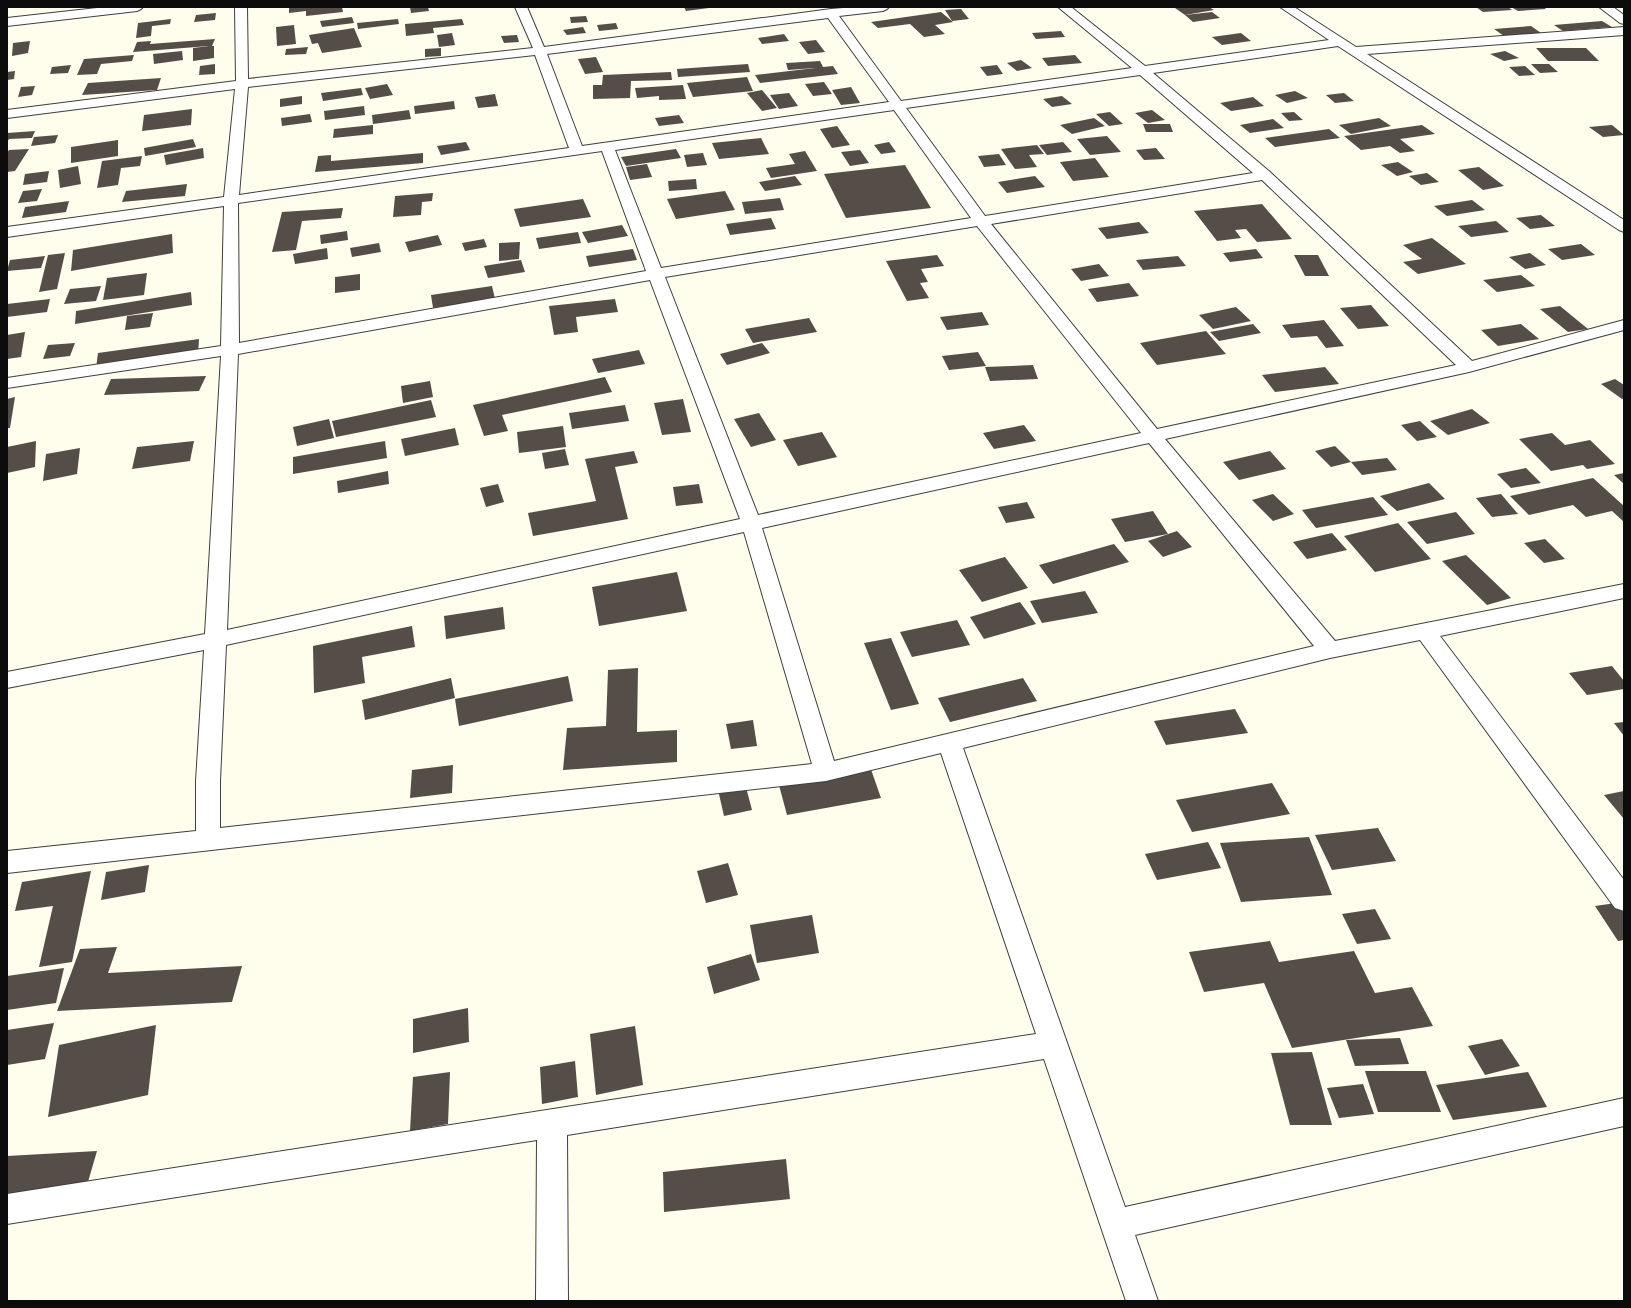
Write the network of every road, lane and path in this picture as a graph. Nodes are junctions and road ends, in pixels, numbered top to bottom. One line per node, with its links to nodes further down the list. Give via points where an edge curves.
1 (137, 7): 10 (street)
2 (241, 7): 16 (street)
3 (521, 7): 13 (street)
4 (883, 7): 8 (street)
5 (1064, 7): 15 (street)
6 (1286, 7): 12 (street)
7 (1605, 7): 9 (street)
8 (831, 14): 13 (street); 17 (street)
9 (1624, 20)
10 (7, 22)
11 (1624, 32): 14 (street)
12 (1341, 42): 14 (street); 15 (street)
13 (540, 51): 16 (street); 20 (street)
14 (1355, 51): 24 (street)
15 (1142, 70): 17 (street); 21 (street)
16 (242, 84): 18 (street); 22 (street)
17 (897, 105): 19 (street); 23 (street)
18 (7, 114)
19 (607, 147): 20 (street); 26 (street)
20 (577, 151): 22 (street)
21 (1265, 175): 23 (street); 29 (street)
22 (230, 201): 25 (street); 28 (street)
23 (981, 221): 26 (street); 31 (street)
24 (1624, 227)
25 (7, 232)
26 (656, 274): 28 (street); 32 (street)
27 (1624, 325): 29 (street)
28 (230, 350): 30 (street); 35 (street)
29 (1469, 367): 31 (street)
30 (7, 383)
31 (1153, 436): 32 (street); 36 (street)
32 (751, 523): 35 (street); 39 (street)
33 (1624, 591): 34 (street)
34 (1425, 631): 36 (street); 42 (street)
35 (215, 640): 37 (street); 40 (street, via 208,781)
36 (1330, 650): 38 (street)
37 (7, 680)
38 (949, 741): 39 (street); 43 (street)
39 (826, 772): 40 (street)
40 (208, 840): 41 (street)
41 (7, 862)
42 (1624, 900)
43 (1054, 1044): 45 (street); 47 (street)
44 (1624, 1112): 47 (street)
45 (552, 1123): 46 (street); 48 (street)
46 (7, 1209)
47 (1116, 1224): 49 (street)
48 (552, 1301)
49 (1142, 1301)

